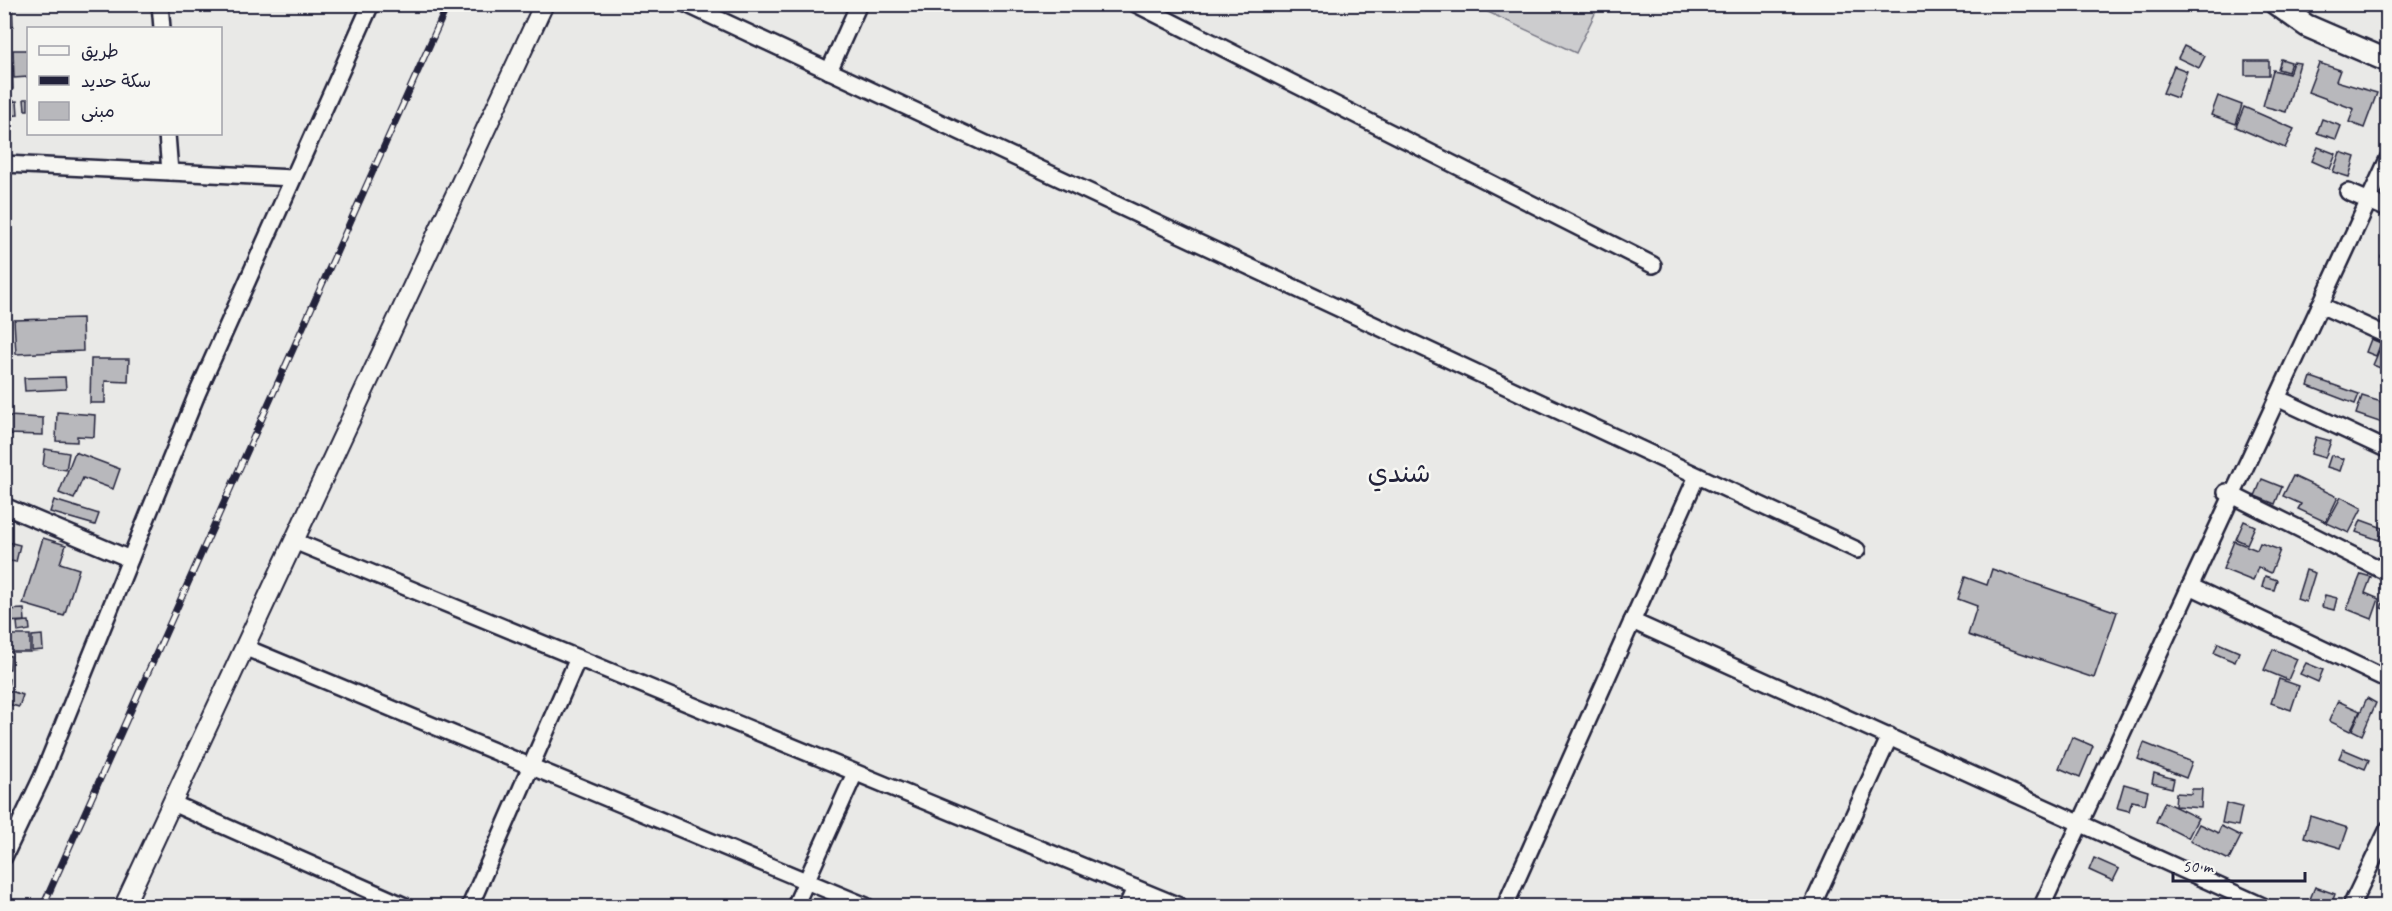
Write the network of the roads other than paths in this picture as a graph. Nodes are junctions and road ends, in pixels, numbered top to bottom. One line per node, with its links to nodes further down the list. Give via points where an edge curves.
1 (160, 4): 8 (street)
2 (370, 4): 15 (street)
3 (544, 4): 27 (street)
4 (686, 4): 10 (street)
5 (859, 4): 10 (street)
6 (1136, 4): 19 (street)
7 (2276, 4): 9 (main road, via 2307,26)
8 (162, 27)
9 (2388, 61)
10 (829, 71): 24 (street)
11 (167, 135): 14 (street)
12 (2388, 159): 17 (street)
13 (4, 164): 14 (street)
14 (170, 172): 15 (street)
15 (293, 178): 29 (street, via 197,393)
16 (2348, 192): 17 (street)
17 (2368, 200): 18 (street); 20 (street)
18 (2388, 209)
19 (1653, 265)
20 (2320, 305): 21 (street); 22 (street)
21 (2388, 336)
22 (2277, 398): 23 (street); 25 (street)
23 (2388, 450)
24 (1697, 476): 28 (street); 32 (street)
25 (2229, 494): 30 (street); 31 (street)
26 (4, 506): 29 (street)
27 (294, 541): 33 (street); 34 (street)
28 (1857, 550)
29 (130, 559): 42 (street, via 42,777)
30 (2388, 573)
31 (2190, 586): 35 (street); 40 (street)
32 (1632, 621): 36 (street); 52 (street)
33 (244, 647): 37 (street); 39 (street)
34 (578, 658): 37 (street); 38 (street)
35 (2388, 680)
36 (1890, 736): 40 (street); 53 (street)
37 (531, 767): 43 (street); 47 (street)
38 (855, 773): 43 (street); 44 (street)
39 (172, 803): 45 (street); 46 (street)
40 (2081, 823): 54 (street); 55 (street)
41 (2388, 830): 56 (street)
42 (4, 857)
43 (806, 882): 48 (street); 49 (street)
44 (1135, 888): 50 (street); 51 (street)
45 (124, 906)
46 (405, 906)
47 (470, 906)
48 (795, 906)
49 (866, 906)
50 (1127, 906)
51 (1179, 906)
52 (1505, 906)
53 (1812, 906)
54 (2042, 906)
55 (2263, 906)
56 (2351, 906)

